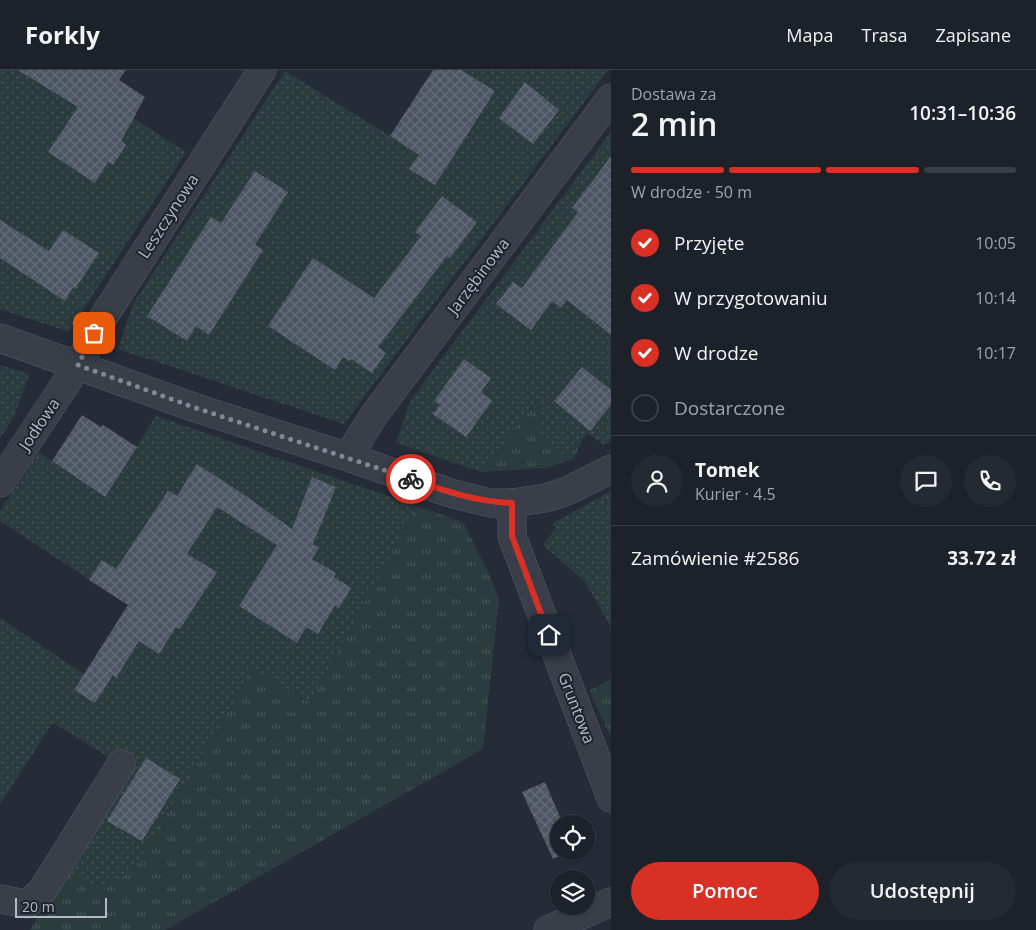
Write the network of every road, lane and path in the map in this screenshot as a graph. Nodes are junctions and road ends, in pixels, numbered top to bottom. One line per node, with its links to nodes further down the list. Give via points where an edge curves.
1 (262, 70): 4 (street, Leszczynowa, via 101,321)
2 (611, 98): 5 (street, Jarzębinowa, via 374,415)
3 (0, 338): 4 (street)
4 (78, 365): 5 (street, via 196,408); 7 (street, Jodłowa)
5 (351, 458): 8 (street, via 450,493 491,503)
6 (611, 469): 8 (street, via 568,491)
7 (0, 483)
8 (512, 503): 10 (street, Gruntowa, via 512,536)
9 (121, 764): 11 (street, via 42,891 27,904)
10 (611, 798)
11 (0, 898)
12 (611, 902): 13 (street)
13 (548, 930)

